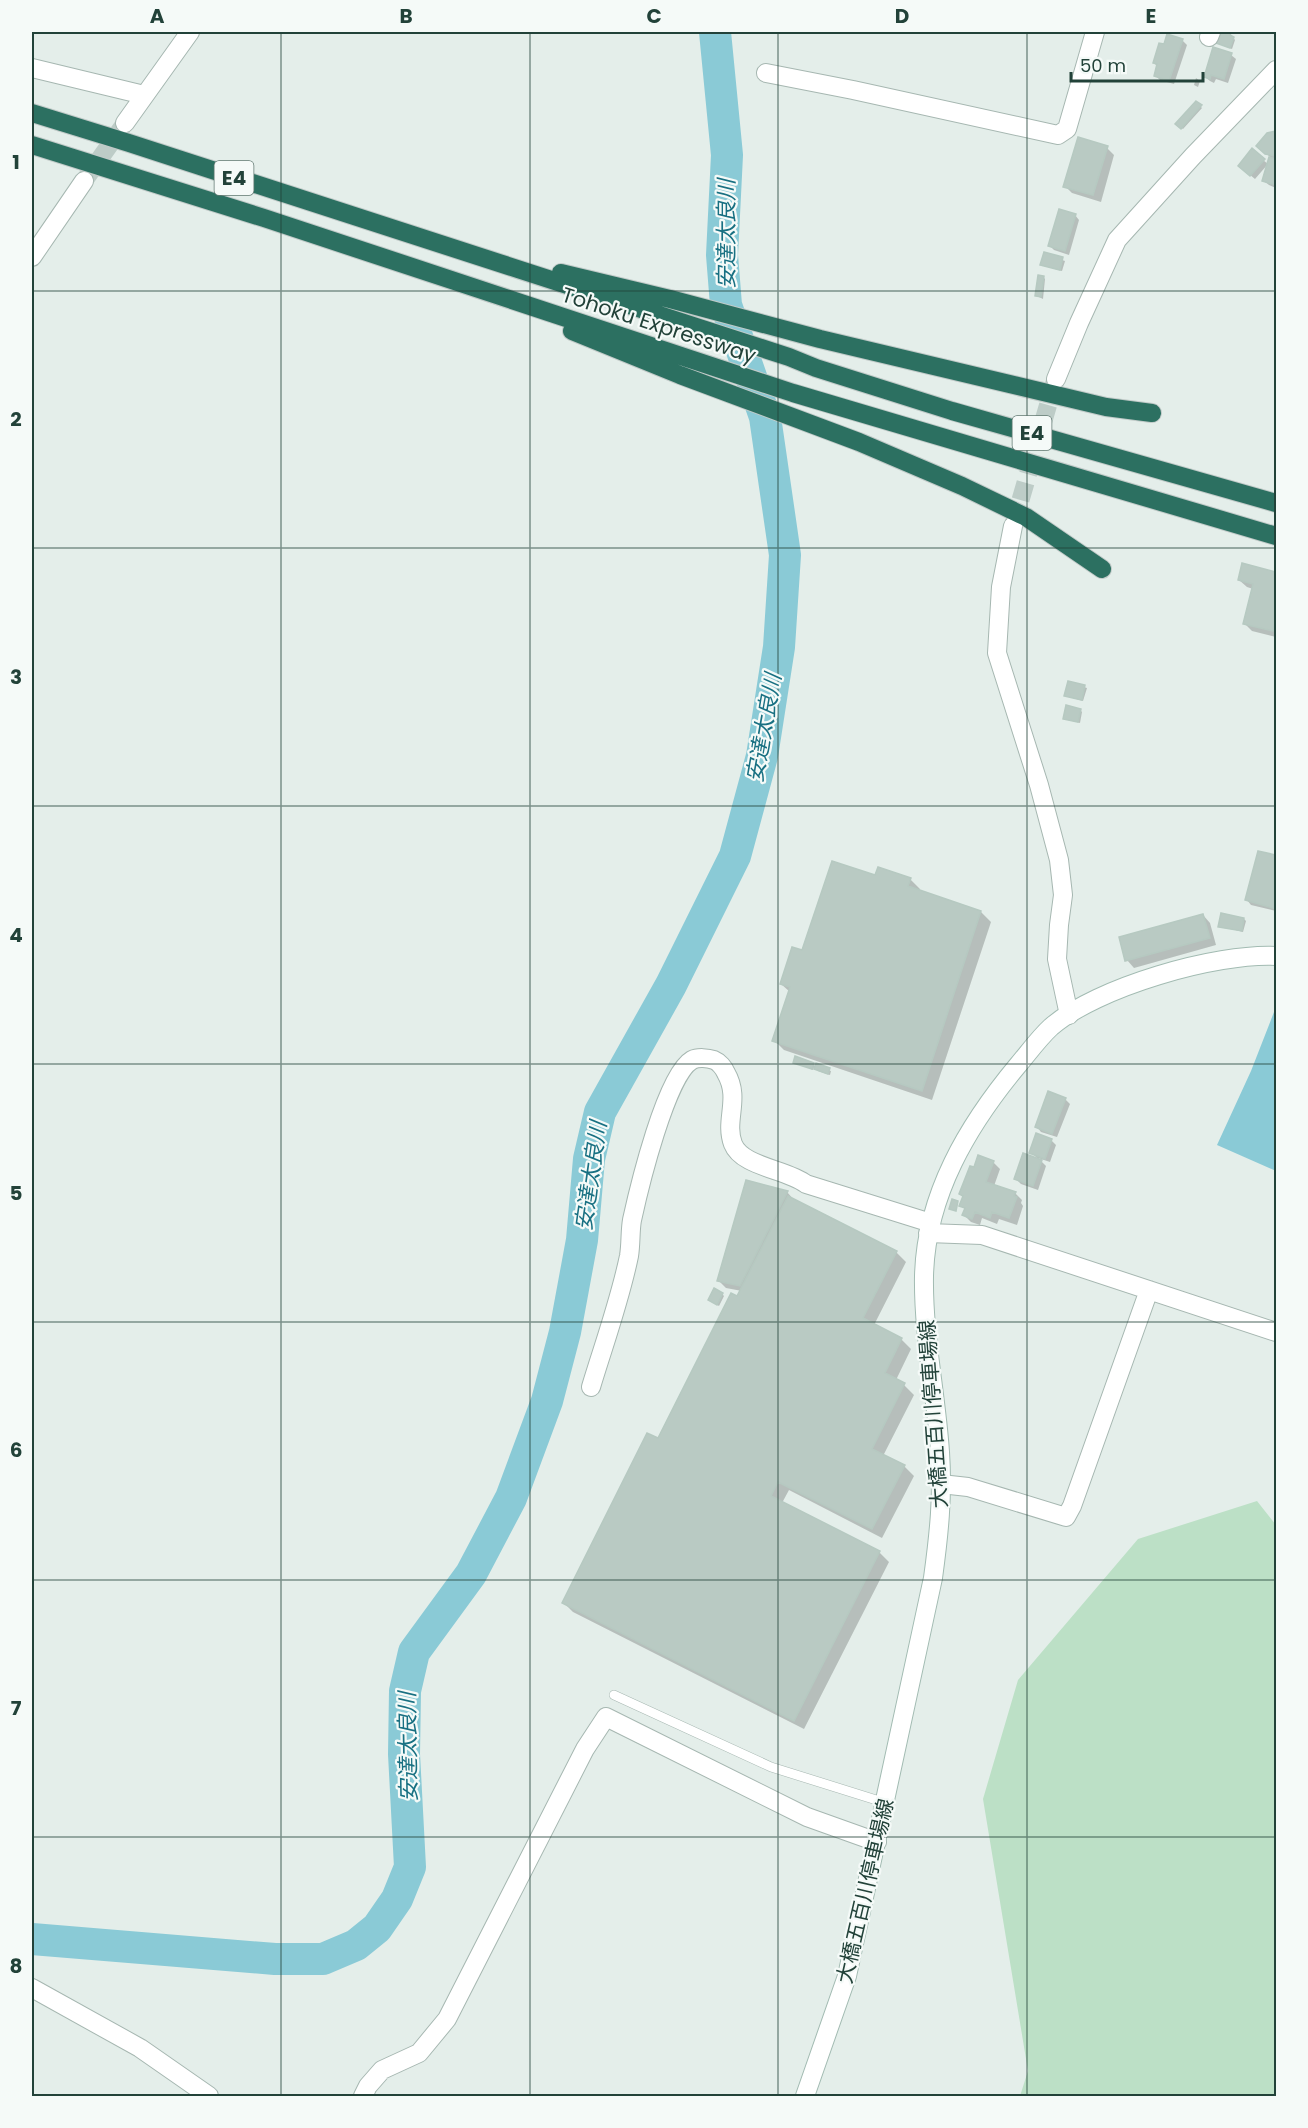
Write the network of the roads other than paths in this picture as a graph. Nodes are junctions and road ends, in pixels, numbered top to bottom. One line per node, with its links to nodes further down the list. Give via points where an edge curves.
1 (190, 32): 6 (street)
2 (1095, 32): 5 (street, via 1067,129 1058,135)
3 (32, 68): 6 (street)
4 (1276, 70): 14 (street, via 1117,240)
5 (766, 73)
6 (144, 95): 8 (street)
7 (32, 113): 11 (highway, Tohoku Expressway / E4)
8 (125, 123)
9 (32, 145): 13 (highway, Tohoku Expressway / E4)
10 (84, 181): 12 (street)
11 (436, 244): 15 (highway, via 1106,407); 16 (highway, Tohoku Expressway / E4, via 952,411)
12 (32, 257)
13 (429, 273): 18 (highway, Tohoku Expressway / E4, via 793,393); 19 (highway, via 680,375 860,442 962,486 1026,517)
14 (1056, 379)
15 (1152, 413)
16 (1276, 503)
17 (1013, 526): 21 (street, via 1002,586 998,653 1059,860 1063,895 1058,959)
18 (1276, 536)
19 (1102, 569)
20 (1276, 956): 21 (street, 大橋五百川停車場線, via 1223,959 1153,977 1107,994)
21 (1069, 1015): 22 (street, 大橋五百川停車場線, via 1039,1040 967,1135 944,1180)
22 (930, 1228): 23 (street, via 982,1235); 25 (street, via 747,1160 732,1142 734,1099 725,1070 715,1060 691,1060 675,1080 662,1109 632,1222 629,1255); 26 (street, 大橋五百川停車場線, via 924,1276)
23 (1149, 1290): 24 (street); 26 (street, via 1066,1517 968,1487)
24 (1276, 1332)
25 (591, 1387)
26 (941, 1484): 28 (street, 大橋五百川停車場線, via 942,1514 933,1578)
27 (614, 1695): 28 (lane, via 771,1767)
28 (886, 1803): 29 (street, 大橋五百川停車場線)
29 (877, 1842): 31 (street, 大橋五百川停車場線, via 847,1976); 33 (street, via 807,1817 606,1717 585,1749 447,2019 419,2053 382,2070)
30 (32, 1988): 32 (street, via 140,2048)
31 (808, 2096)
32 (209, 2097)
33 (363, 2097)

